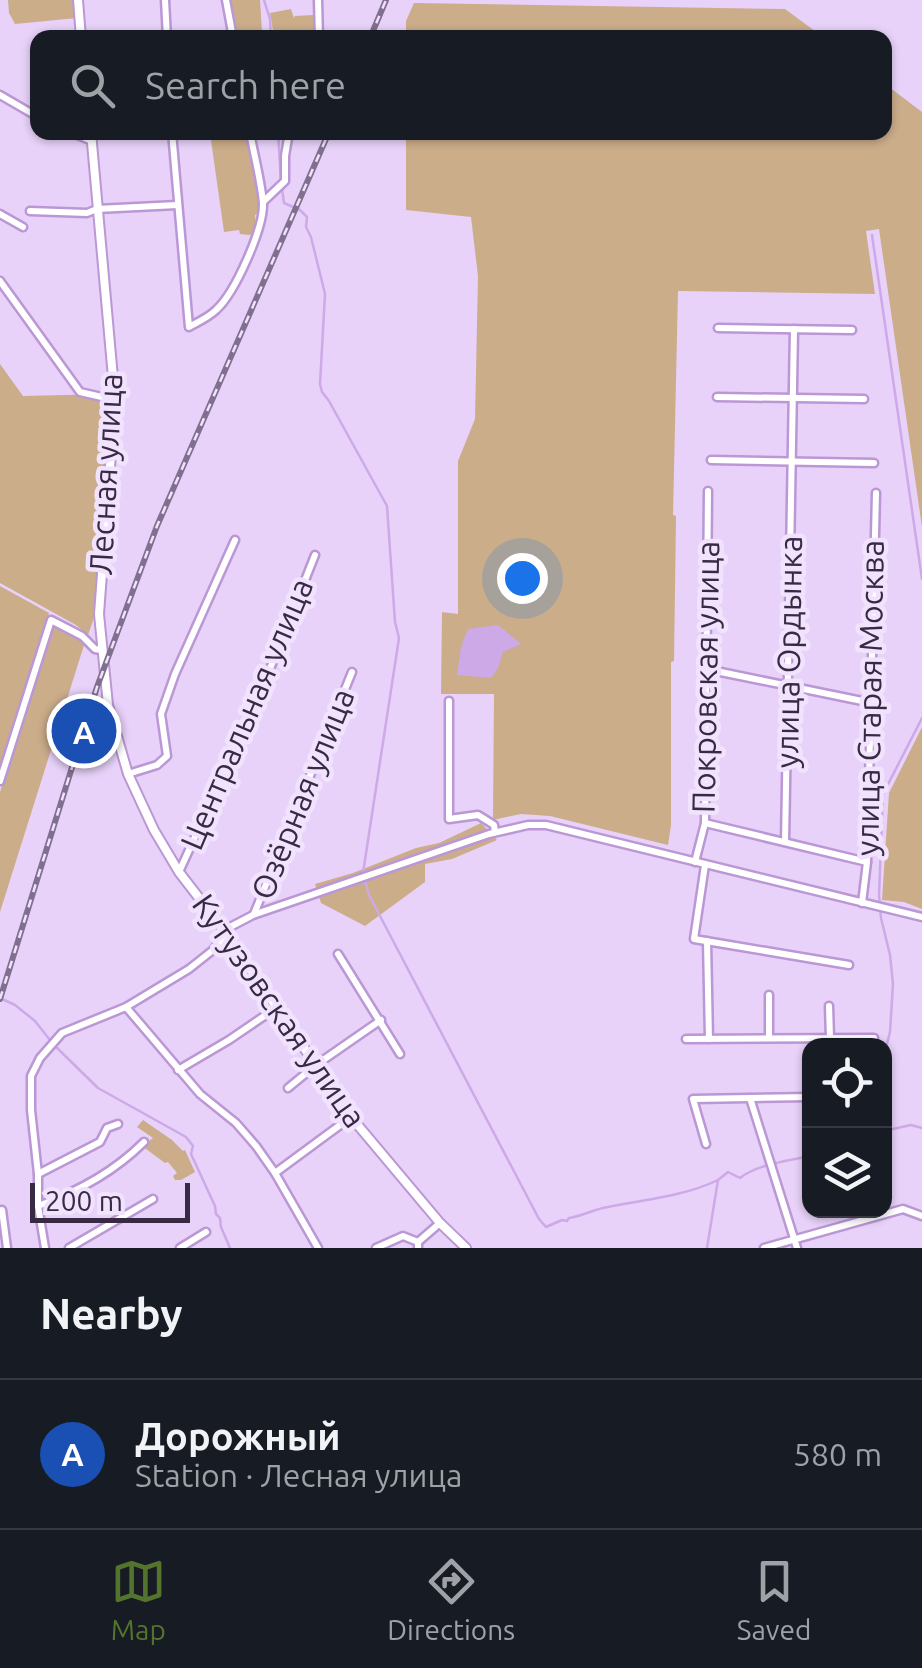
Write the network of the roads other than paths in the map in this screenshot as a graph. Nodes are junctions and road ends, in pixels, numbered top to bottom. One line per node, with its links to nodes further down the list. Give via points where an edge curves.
1 (78, 0): 5 (street)
2 (165, 0): 6 (street)
3 (226, 0): 7 (street)
4 (318, 0): 8 (street)
5 (80, 30)
6 (167, 30)
7 (231, 30)
8 (318, 30)
9 (0, 95): 10 (street)
10 (30, 112)
11 (91, 140): 17 (street, Лесная улица)
12 (173, 140): 16 (street)
13 (251, 140): 15 (street)
14 (288, 140): 15 (street, via 285,182)
15 (263, 202): 16 (street, via 254,242 229,294 190,327)
16 (177, 205): 17 (street)
17 (97, 209): 18 (street); 28 (street, Лесная улица)
18 (30, 211)
19 (0, 214): 20 (street)
20 (23, 227)
21 (0, 281): 28 (street, via 80,392)
22 (718, 328): 23 (street)
23 (794, 329): 24 (street); 26 (street, улица Ордынка)
24 (852, 330)
25 (717, 397): 26 (street)
26 (794, 398): 27 (street); 30 (street, улица Ордынка)
27 (864, 399)
28 (115, 400): 36 (street, Лесная улица)
29 (711, 460): 30 (street)
30 (793, 462): 31 (street); 39 (street, улица Ордынка)
31 (874, 463)
32 (708, 491): 37 (street, Покровская улица)
33 (876, 494): 41 (street, улица Старая Москва)
34 (235, 540): 43 (street, via 161,714 167,756)
35 (315, 555): 51 (street, Центральная улица)
36 (101, 650): 42 (street, Лесная улица); 44 (street, via 51,620)
37 (706, 669): 39 (street); 45 (street, Покровская улица)
38 (352, 672): 53 (street, Озёрная улица)
39 (788, 685): 41 (street); 47 (street, улица Ордынка)
40 (449, 702): 46 (street, via 449,819 478,815)
41 (872, 703): 49 (street, улица Старая Москва)
42 (122, 755): 43 (street, Кутузовская улица)
43 (128, 774): 51 (street, Кутузовская улица)
44 (0, 781)
45 (705, 823): 47 (street); 48 (street, Покровская улица)
46 (495, 832): 48 (street, via 546,825); 53 (street)
47 (785, 842): 49 (street)
48 (695, 862): 50 (street)
49 (868, 862): 52 (street, улица Старая Москва)
50 (705, 864): 52 (street); 56 (street, via 694,939)
51 (179, 872): 55 (street, Кутузовская улица)
52 (862, 903): 54 (street)
53 (253, 916): 55 (street)
54 (922, 917)
55 (226, 933): 60 (street, via 188,969); 62 (street, Кутузовская улица)
56 (708, 942): 58 (street); 68 (street)
57 (338, 954): 63 (street)
58 (848, 965)
59 (769, 995): 64 (street)
60 (126, 1006): 71 (street); 80 (street, via 62,1033 30,1076)
61 (829, 1006): 66 (street)
62 (276, 1008): 70 (street, Кутузовская улица); 71 (street)
63 (380, 1020): 69 (street); 70 (street)
64 (769, 1038): 65 (street); 68 (street)
65 (802, 1038)
66 (830, 1038)
67 (686, 1039): 68 (street)
68 (709, 1039)
69 (400, 1054)
70 (316, 1065): 72 (street); 75 (street, Кутузовская улица)
71 (178, 1070): 79 (street, via 236,1124)
72 (288, 1088)
73 (750, 1098): 74 (street); 78 (street, via 693,1098); 96 (street)
74 (802, 1098)
75 (351, 1117): 79 (street); 85 (street, Кутузовская улица)
76 (118, 1124): 80 (street, via 100,1142)
77 (144, 1142): 82 (street, via 126,1160)
78 (706, 1144)
79 (275, 1173): 92 (street)
80 (38, 1174): 82 (street)
81 (154, 1198): 90 (street)
82 (38, 1206): 89 (street)
83 (2, 1210): 88 (street)
84 (922, 1216): 95 (street, via 903,1209)
85 (440, 1222): 87 (street); 94 (street, Кутузовская улица)
86 (206, 1232): 91 (street)
87 (418, 1245): 93 (street, via 398,1236)
88 (7, 1248)
89 (45, 1248)
90 (69, 1248)
91 (180, 1248)
92 (318, 1248)
93 (376, 1248)
94 (466, 1248)
95 (764, 1248)
96 (796, 1248)

